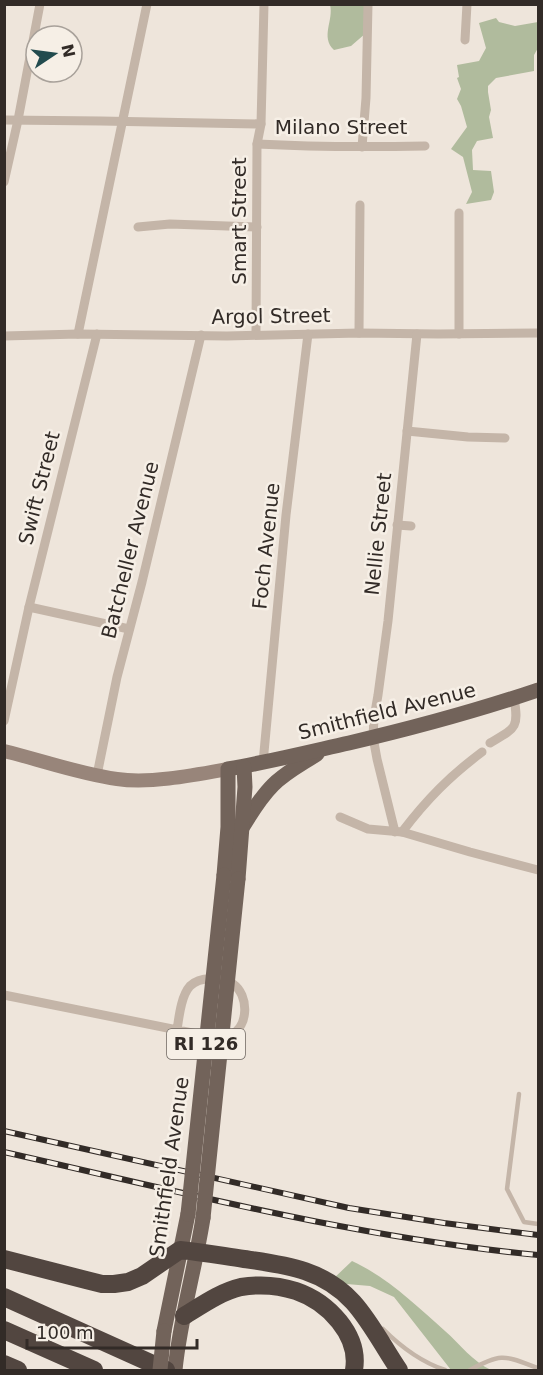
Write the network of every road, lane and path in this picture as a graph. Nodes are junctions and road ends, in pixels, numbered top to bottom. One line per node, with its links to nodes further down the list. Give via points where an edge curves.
1 (40, 4): 8 (street)
2 (147, 4): 9 (street)
3 (264, 4): 10 (street)
4 (368, 4): 13 (street)
5 (467, 4): 6 (street)
6 (465, 40)
7 (4, 120): 8 (street, Milano Street)
8 (18, 120): 9 (street, Milano Street); 14 (street)
9 (122, 121): 10 (street, Milano Street); 21 (street)
10 (261, 124): 11 (street, Smart Street)
11 (257, 144): 13 (street, Milano Street); 18 (street, Smart Street)
12 (425, 146): 13 (street, Milano Street)
13 (362, 147)
14 (4, 182)
15 (360, 206): 19 (street)
16 (459, 213): 26 (street)
17 (138, 227): 18 (street)
18 (257, 227): 23 (street, Smart Street)
19 (359, 333): 24 (street, Argol Street); 25 (street, Argol Street)
20 (538, 333): 26 (street, Argol Street)
21 (78, 334): 22 (street, Argol Street); 28 (street, Argol Street)
22 (97, 334): 27 (street, Argol Street); 33 (street, Swift Street)
23 (256, 334): 24 (street, Argol Street); 27 (street, Argol Street)
24 (308, 334): 43 (street, Foch Avenue)
25 (417, 334): 26 (street, Argol Street); 29 (street, Nellie Street)
26 (459, 334)
27 (201, 335): 34 (street, Batcheller Avenue)
28 (4, 336)
29 (407, 431): 30 (street); 31 (street, Nellie Street)
30 (505, 438)
31 (397, 525): 32 (street); 38 (street, Nellie Street)
32 (411, 526)
33 (29, 606): 34 (street); 37 (street, Swift Street)
34 (129, 629): 46 (street, Batcheller Avenue)
35 (538, 690): 36 (main road, Smithfield Avenue)
36 (514, 698): 38 (main road, Smithfield Avenue); 39 (street, via 515,725)
37 (4, 721)
38 (373, 737): 40 (main road, Smithfield Avenue); 49 (street, Nellie Street)
39 (490, 743)
40 (324, 749): 43 (main road, Smithfield Avenue); 48 (main road, via 274,784)
41 (4, 751): 46 (main road)
42 (482, 752): 49 (street, via 447,780)
43 (262, 763): 44 (main road, Smithfield Avenue)
44 (244, 766): 45 (main road, Smithfield Avenue); 48 (main road, Smithfield Avenue)
45 (228, 769): 46 (main road, via 147,781); 51 (main road, Smithfield Avenue / RI 126)
46 (97, 775)
47 (340, 817): 49 (street, via 368,830)
48 (242, 828): 51 (main road, Smithfield Avenue / RI 126)
49 (399, 832): 50 (street)
50 (538, 870)
51 (231, 877): 56 (main road, Smithfield Avenue / RI 126, bridge)
52 (4, 994): 53 (street)
53 (177, 1030): 53 (street, via 217,1038 230,1036 243,1020 242,993 224,980 198,981 185,996)
54 (519, 1094): 55 (lane, via 507,1189 524,1222)
55 (538, 1224)
56 (189, 1251): 57 (highway, via 128,1282 110,1284); 59 (highway, via 298,1268 321,1278); 60 (main road, Smithfield Avenue / RI 126); 66 (main road, Smithfield Avenue / RI 126, bridge, via 164,1331)
57 (4, 1259)
58 (4, 1298): 67 (highway)
59 (349, 1298): 70 (highway); 71 (lane, via 402,1347)
60 (183, 1316): 68 (main road, Smithfield Avenue / RI 126); 69 (highway, via 220,1294 239,1288 264,1285 298,1292 321,1305 342,1326 354,1351)
61 (4, 1330): 65 (highway)
62 (4, 1364): 64 (highway)
63 (538, 1368): 72 (lane, via 504,1357 486,1361)
64 (18, 1371)
65 (94, 1371)
66 (160, 1371)
67 (166, 1371)
68 (175, 1371)
69 (354, 1371)
70 (399, 1371)
71 (445, 1371)
72 (470, 1371)

